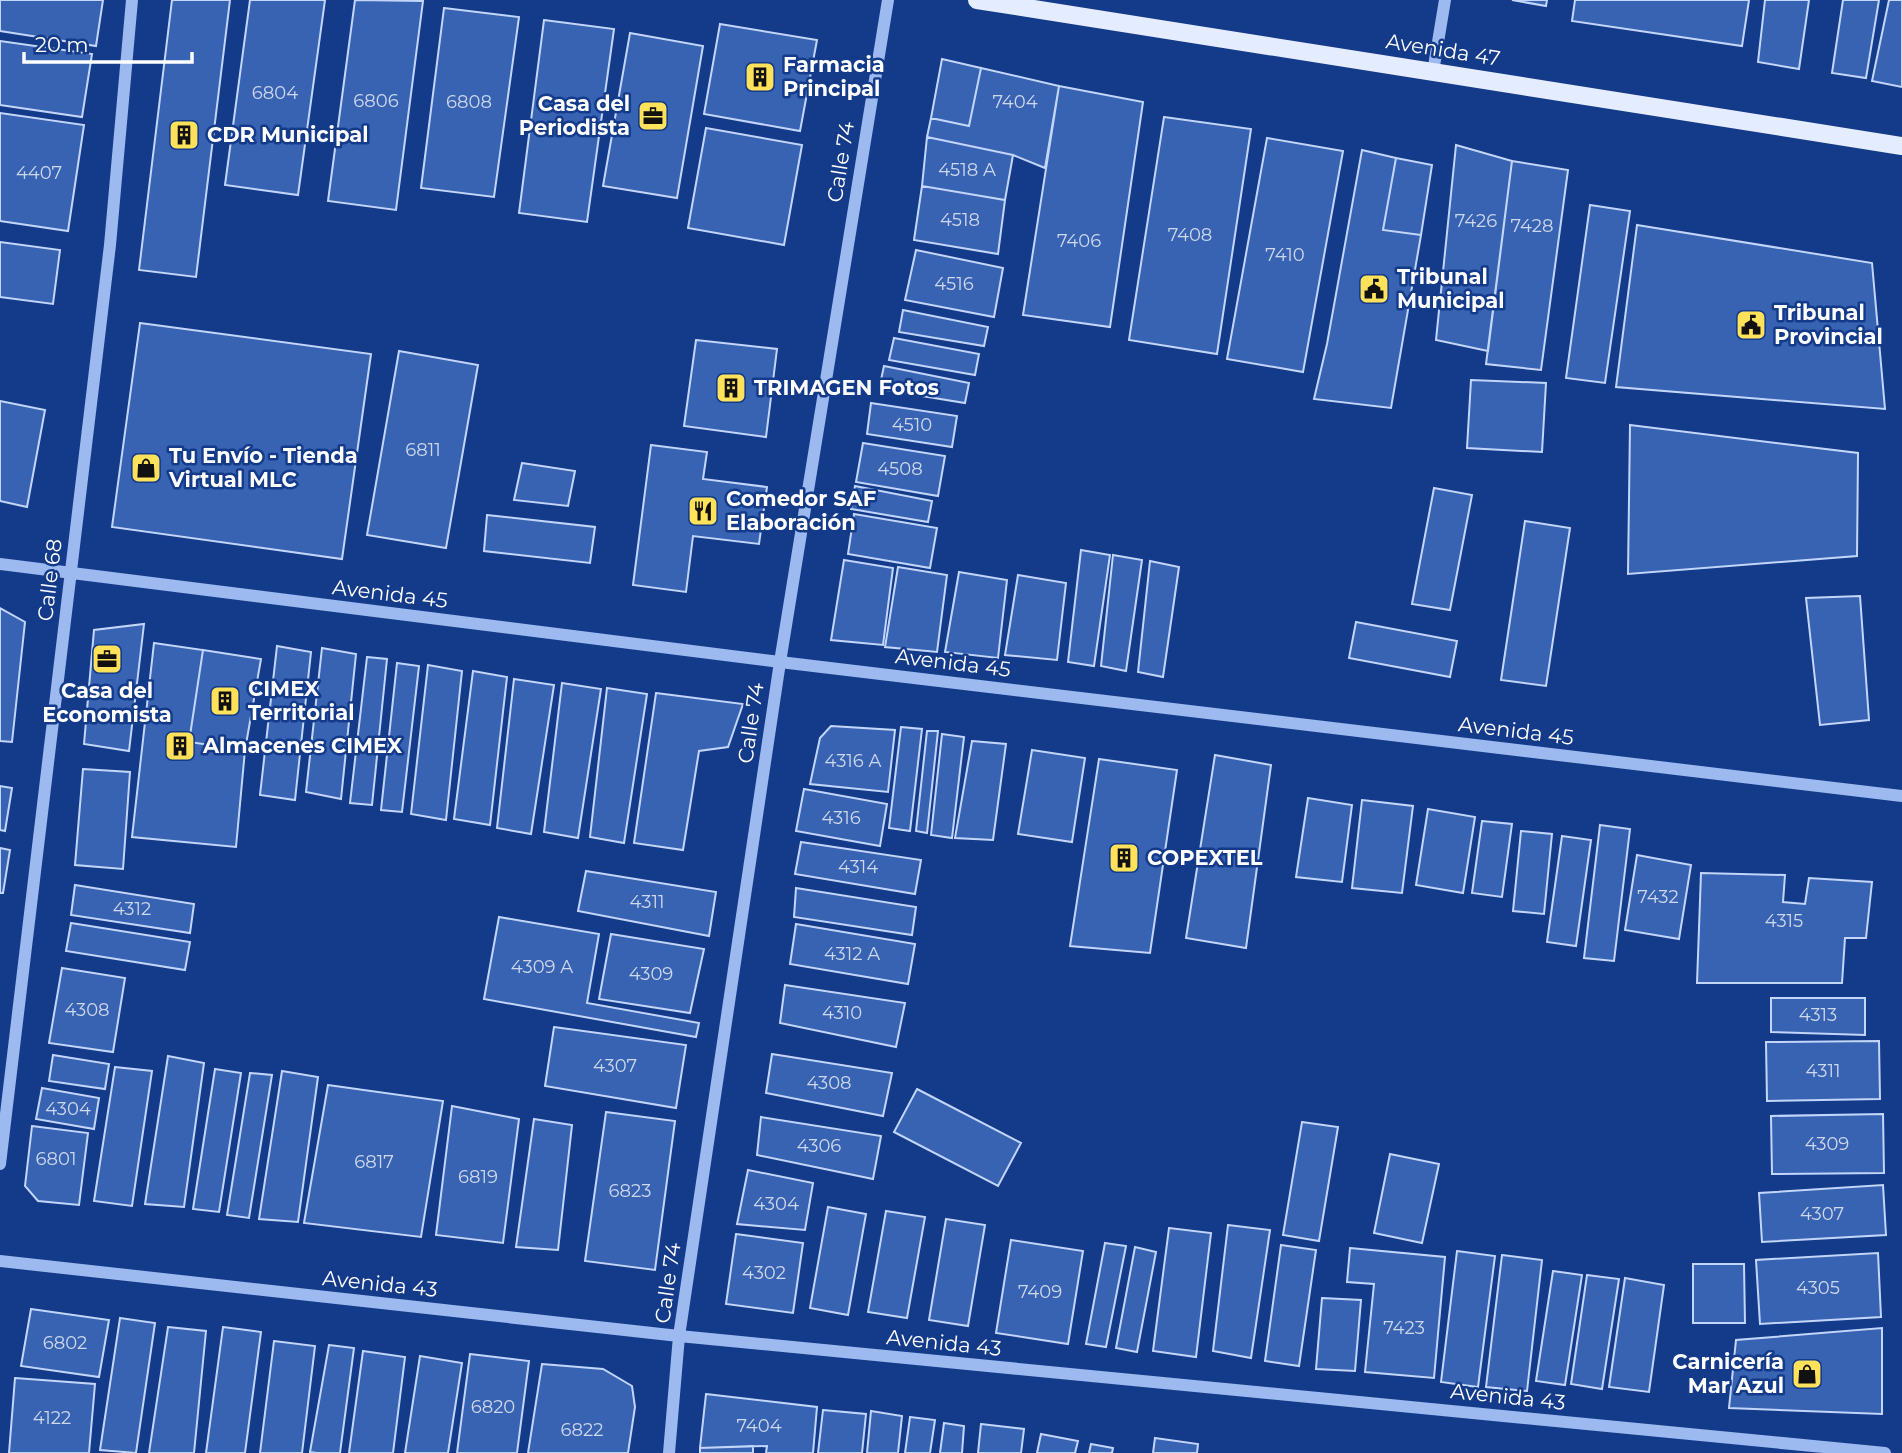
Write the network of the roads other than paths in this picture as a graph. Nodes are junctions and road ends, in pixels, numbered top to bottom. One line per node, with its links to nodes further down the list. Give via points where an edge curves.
1 (132, 0): 8 (street, Calle 68, via 110,245)
2 (888, 0): 9 (street, Calle 74)
3 (978, 0): 5 (main road, Avenida 47)
4 (1444, 0): 5 (street)
5 (1433, 72): 6 (main road, Avenida 47)
6 (1902, 146)
7 (0, 564): 8 (street, Avenida 45)
8 (69, 574): 9 (street, Avenida 45); 11 (street, Calle 68)
9 (780, 662): 10 (street, Avenida 45); 13 (street, Calle 74)
10 (1902, 796)
11 (0, 1164)
12 (0, 1261): 13 (street, Avenida 43)
13 (679, 1336): 14 (street, Calle 74); 15 (street, Avenida 43)
14 (668, 1453)
15 (1885, 1453)

